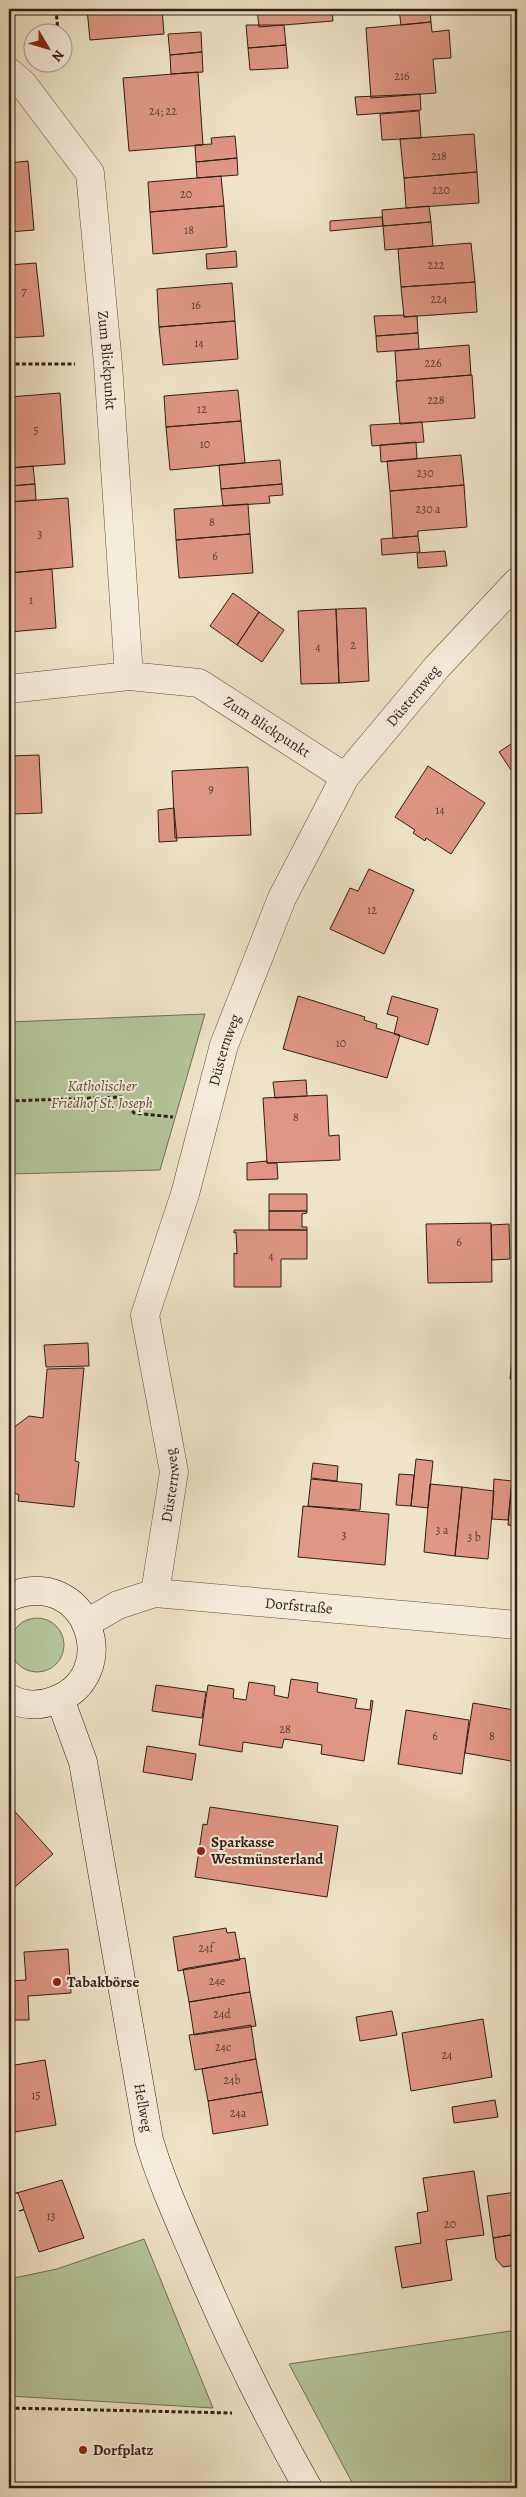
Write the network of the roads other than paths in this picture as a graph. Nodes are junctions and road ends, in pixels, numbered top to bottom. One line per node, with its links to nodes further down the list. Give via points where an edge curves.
1 (9, 72): 3 (street, Zum Blickpunkt, via 23,84 90,173 108,364)
2 (517, 582): 5 (street, Düsternweg, via 437,666)
3 (129, 676): 4 (street, Zum Blickpunkt); 5 (street, Zum Blickpunkt, via 199,683)
4 (9, 689)
5 (345, 777): 6 (street, Düsternweg, via 282,898 224,1045 185,1194 145,1315 174,1472)
6 (155, 1593): 8 (street, Dorfstraße, via 118,1604); 9 (street, Dorfstraße)
7 (9, 1597): 8 (street, via 22,1591 42,1590 60,1596 76,1608)
8 (87, 1623): 11 (street, via 92,1645 89,1666 78,1686)
9 (517, 1624)
10 (9, 1698): 11 (street, via 37,1705)
11 (60, 1699): 12 (street, Hellweg, via 83,1762 149,2140 159,2173 226,2331)
12 (308, 2488)

